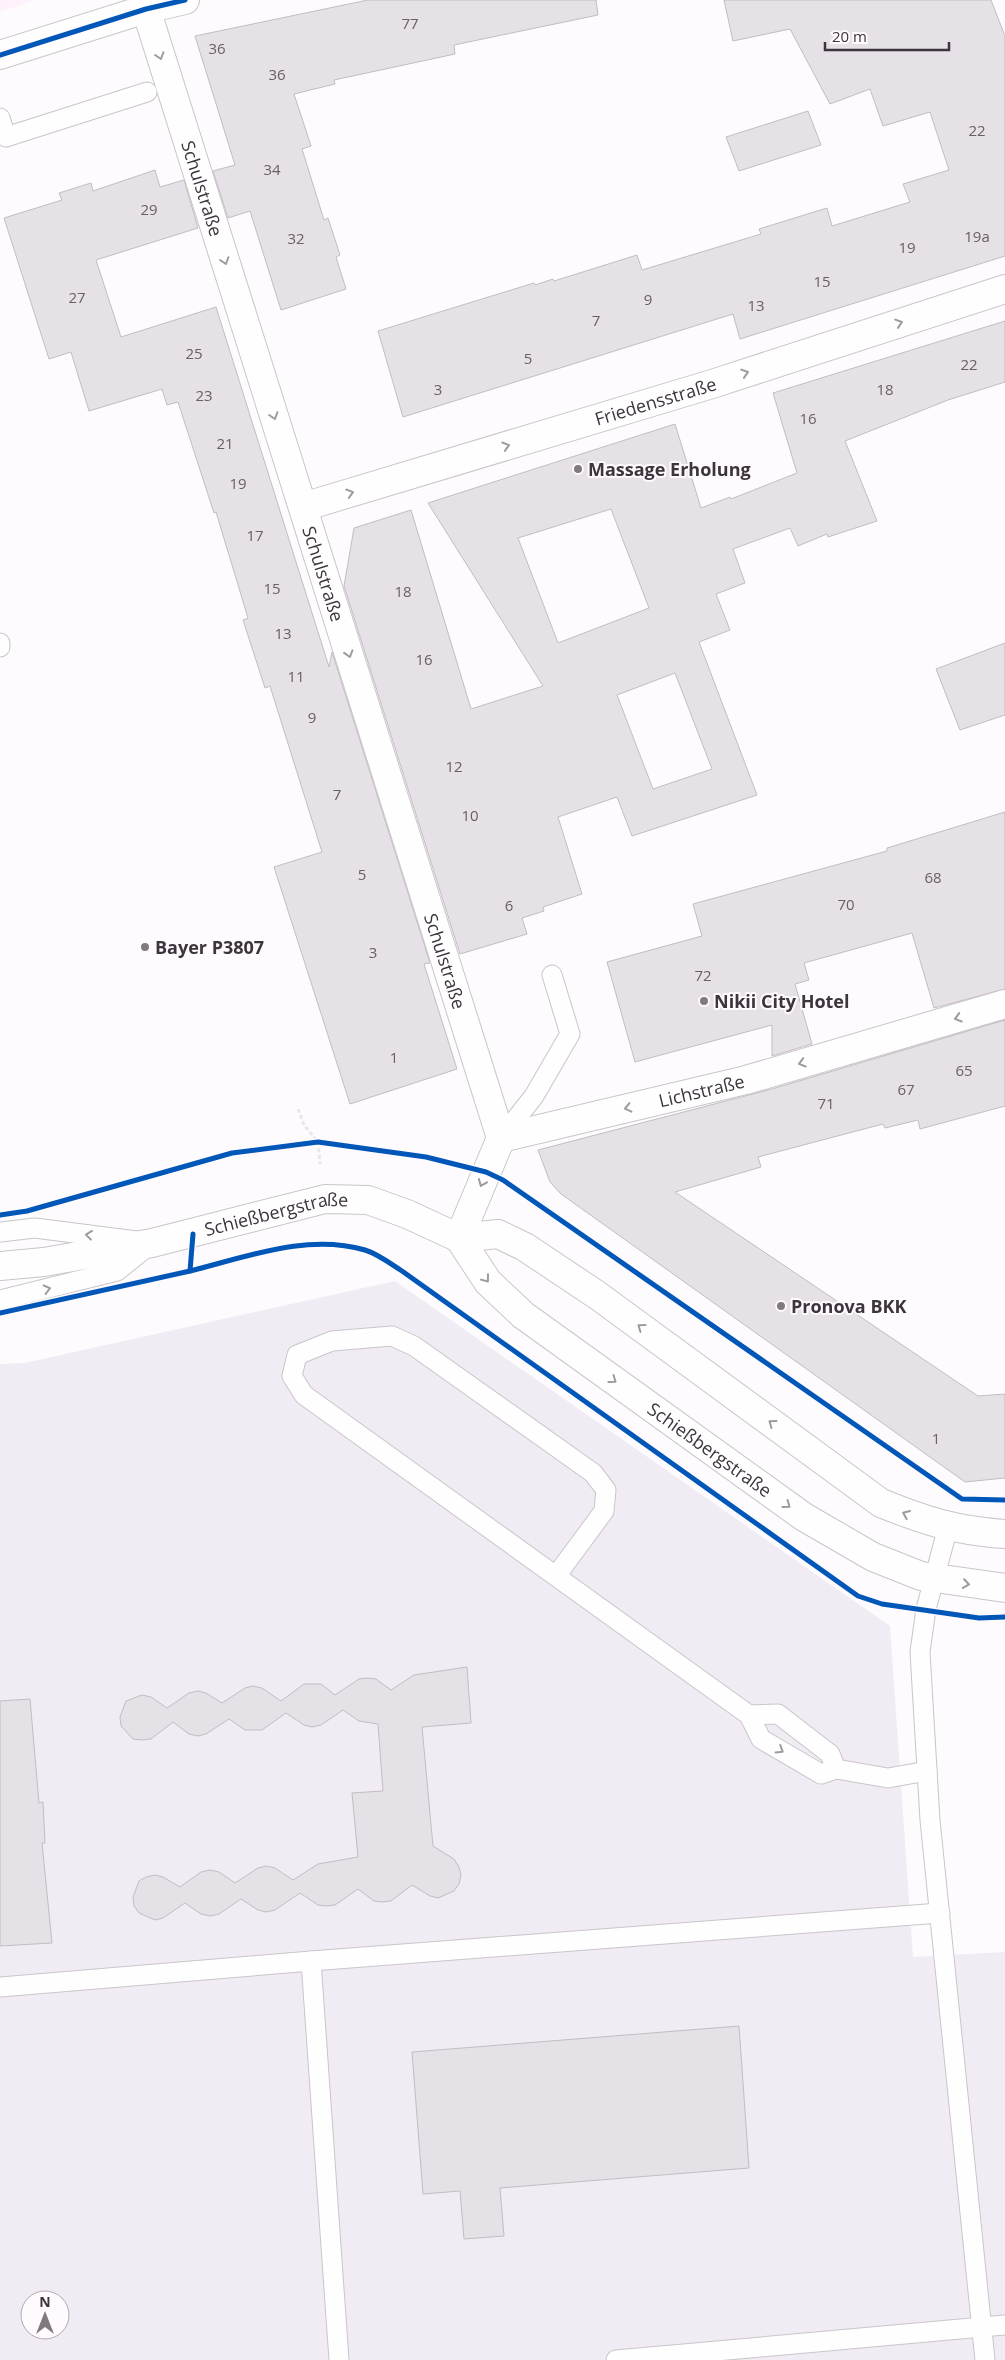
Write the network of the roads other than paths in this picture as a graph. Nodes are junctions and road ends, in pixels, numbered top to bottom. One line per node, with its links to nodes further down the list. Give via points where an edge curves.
1 (185, 0): 2 (street)
2 (146, 10): 3 (street); 7 (street, Schulstraße, one-way to 7)
3 (0, 55)
4 (147, 92): 5 (lane, via 6,136)
5 (0, 118)
6 (1005, 289): 7 (street, Friedensstraße, one-way to 6, via 712,384)
7 (303, 507): 12 (street, Schulstraße, one-way to 12)
8 (0, 643): 9 (lane)
9 (0, 647)
10 (552, 975): 12 (lane, via 570,1034 534,1096)
11 (1005, 1004): 12 (street, Lichstraße, one-way to 12, via 746,1080)
12 (501, 1138): 14 (street, one-way to 14)
13 (0, 1232): 15 (lane, one-way to 13, via 35,1228)
14 (459, 1238): 15 (street, Schießbergstraße, via 368,1200 325,1199); 18 (street, one-way to 14, via 918,1519 881,1503 597,1295 525,1247 498,1234); 21 (street, Schießbergstraße, one-way to 21, via 488,1282 523,1315 804,1517 873,1557)
15 (152, 1243): 16 (street, Schießbergstraße, via 44,1262); 17 (lane, one-way to 15, via 117,1271)
16 (0, 1266)
17 (0, 1300)
18 (948, 1527): 19 (street); 21 (lane)
19 (1005, 1534)
20 (556, 1576): 20 (lane, via 304,1395 292,1376 297,1354 332,1341 392,1336 414,1346 593,1473 606,1490 604,1511); 23 (lane)
21 (934, 1579): 22 (street, Schießbergstraße, one-way to 22); 25 (lane, via 920,1652)
22 (1005, 1588)
23 (749, 1715): 24 (lane, one-way to 24, via 761,1738 810,1770 821,1774); 24 (lane, via 778,1714 830,1754)
24 (836, 1770): 25 (lane, via 888,1778)
25 (927, 1771): 26 (lane)
26 (940, 1913): 27 (lane); 30 (lane)
27 (311, 1961): 28 (lane); 31 (lane)
28 (0, 1986)
29 (1005, 2325): 30 (lane)
30 (983, 2327): 32 (lane); 33 (lane)
31 (339, 2360)
32 (616, 2360)
33 (985, 2360)

